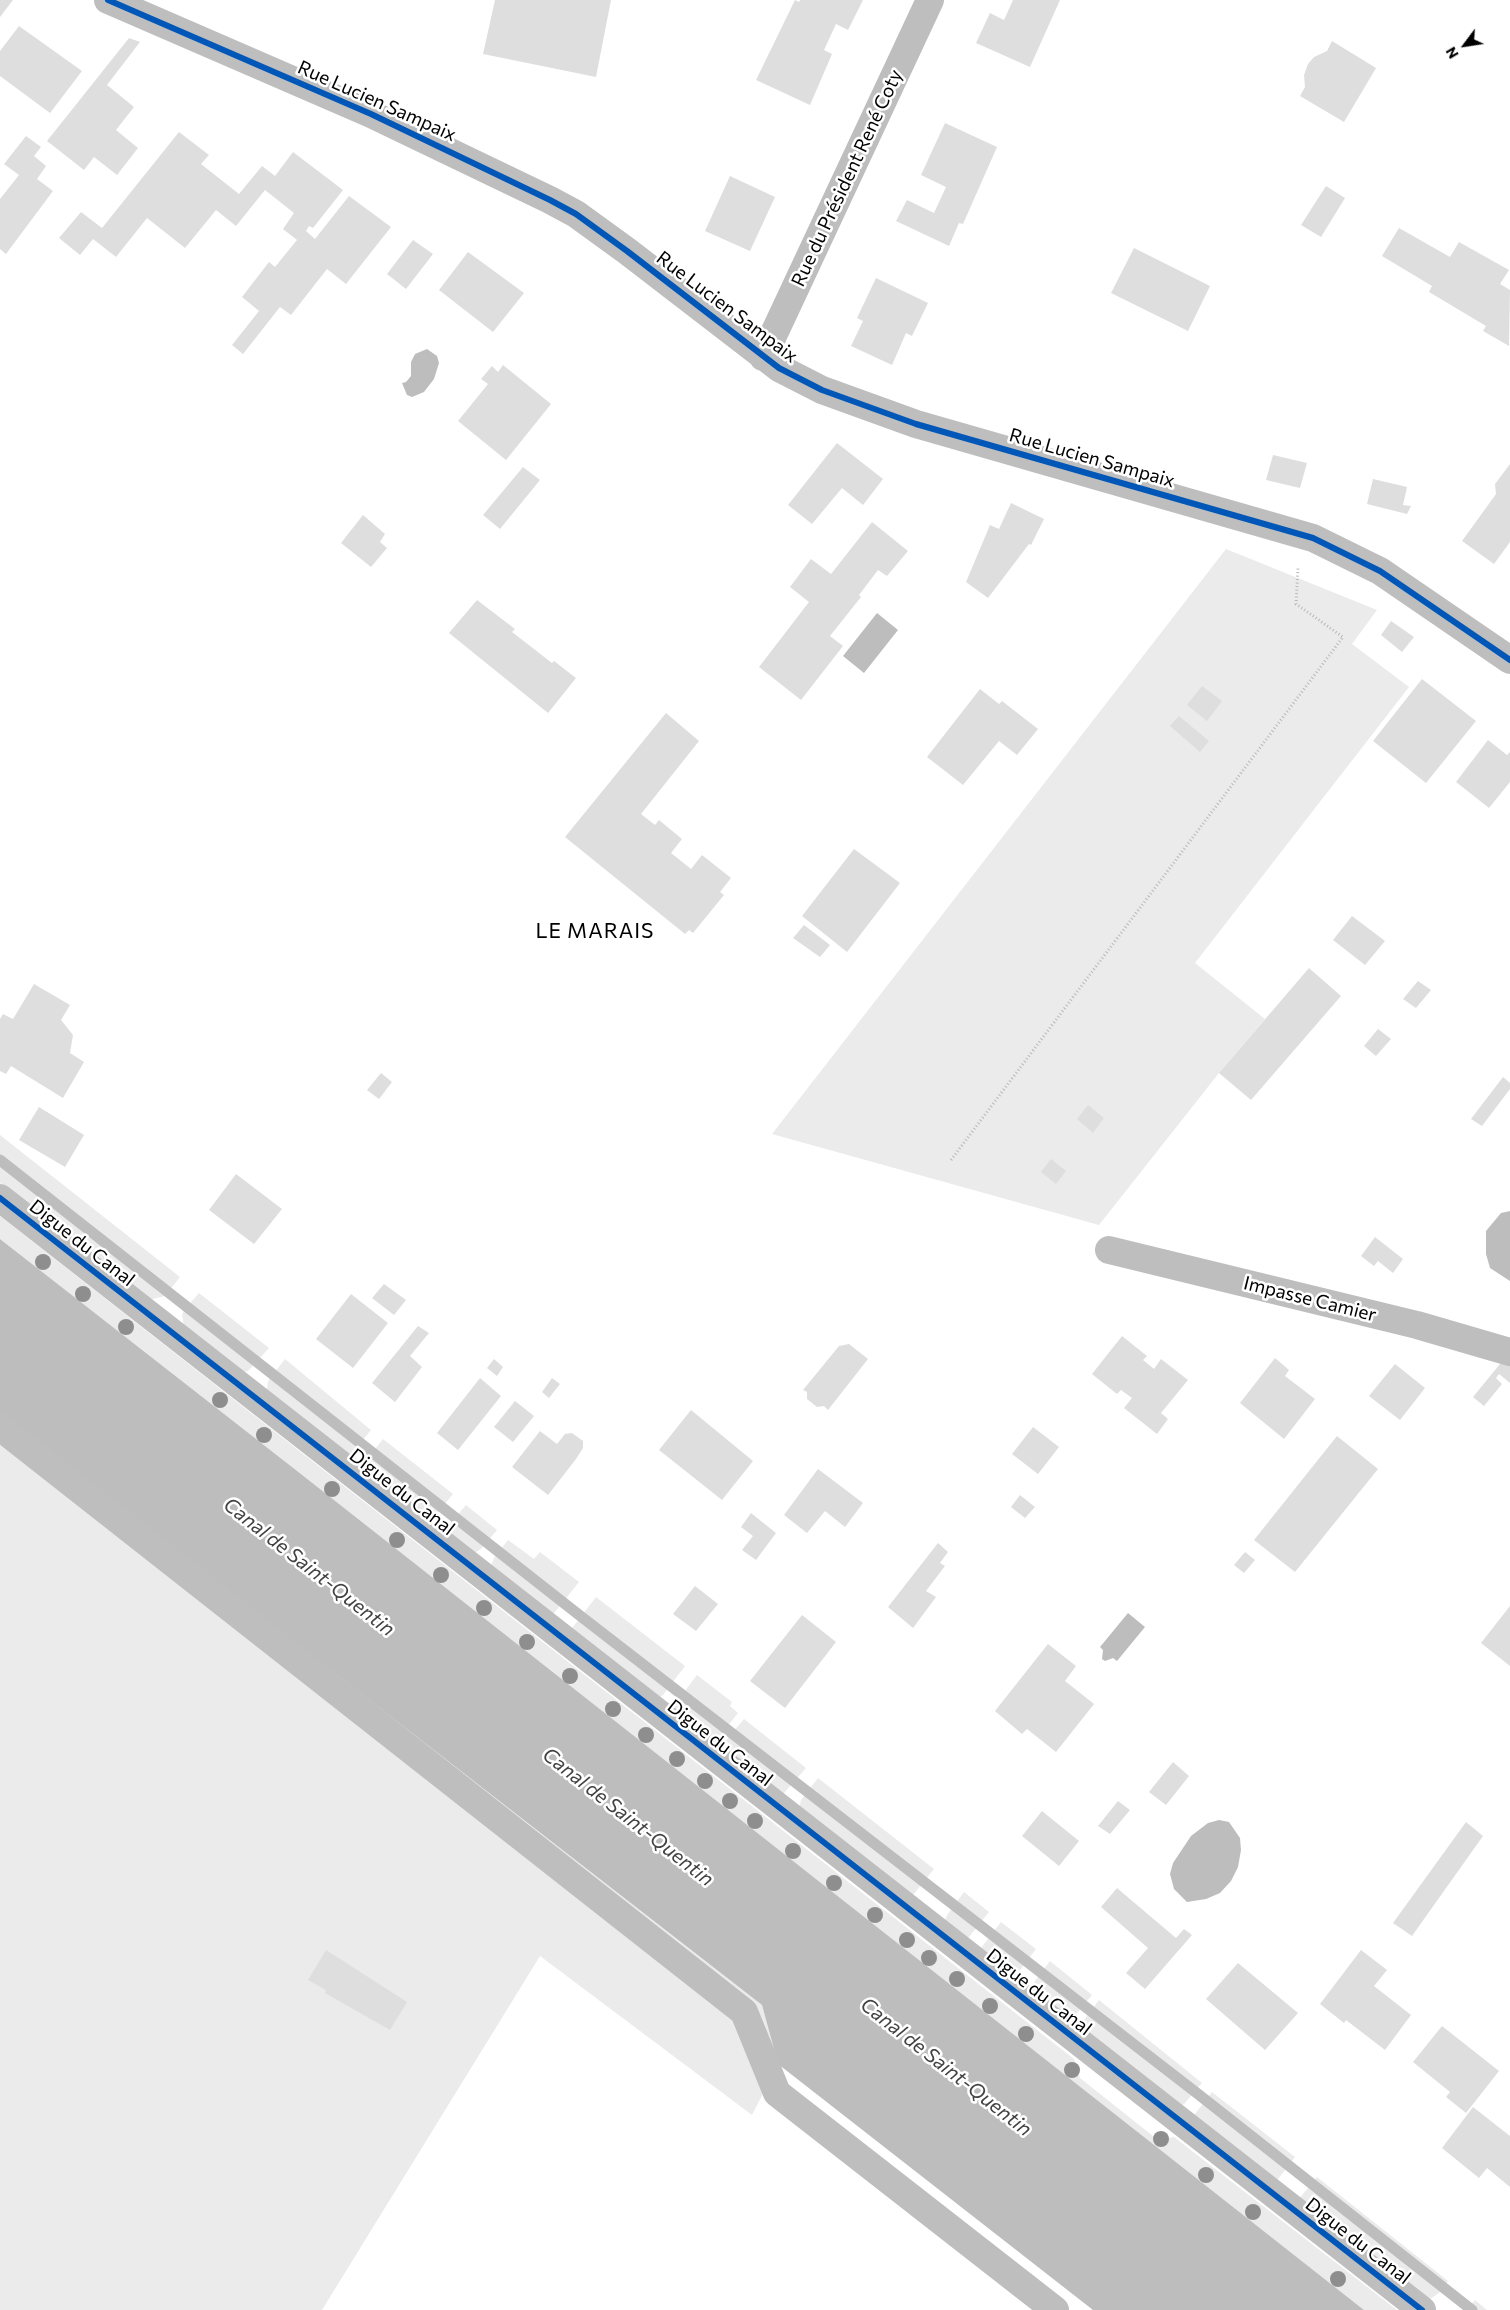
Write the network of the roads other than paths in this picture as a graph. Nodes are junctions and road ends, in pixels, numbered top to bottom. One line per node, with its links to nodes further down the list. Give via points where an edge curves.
1 (108, 0): 3 (street, Rue Lucien Sampaix, via 371,114 576,214)
2 (930, 0): 3 (street, Rue du Président René Coty)
3 (763, 357): 4 (street, Rue Lucien Sampaix, via 822,390 916,424 1299,533 1380,571)
4 (1510, 660)
5 (0, 1198): 10 (street, Digue du Canal)
6 (1109, 1250): 7 (street, Impasse Camier, via 1417,1324)
7 (1510, 1352)
8 (0, 1427): 9 (street, via 744,2012 777,2093)
9 (1055, 2310)
10 (1422, 2310)

